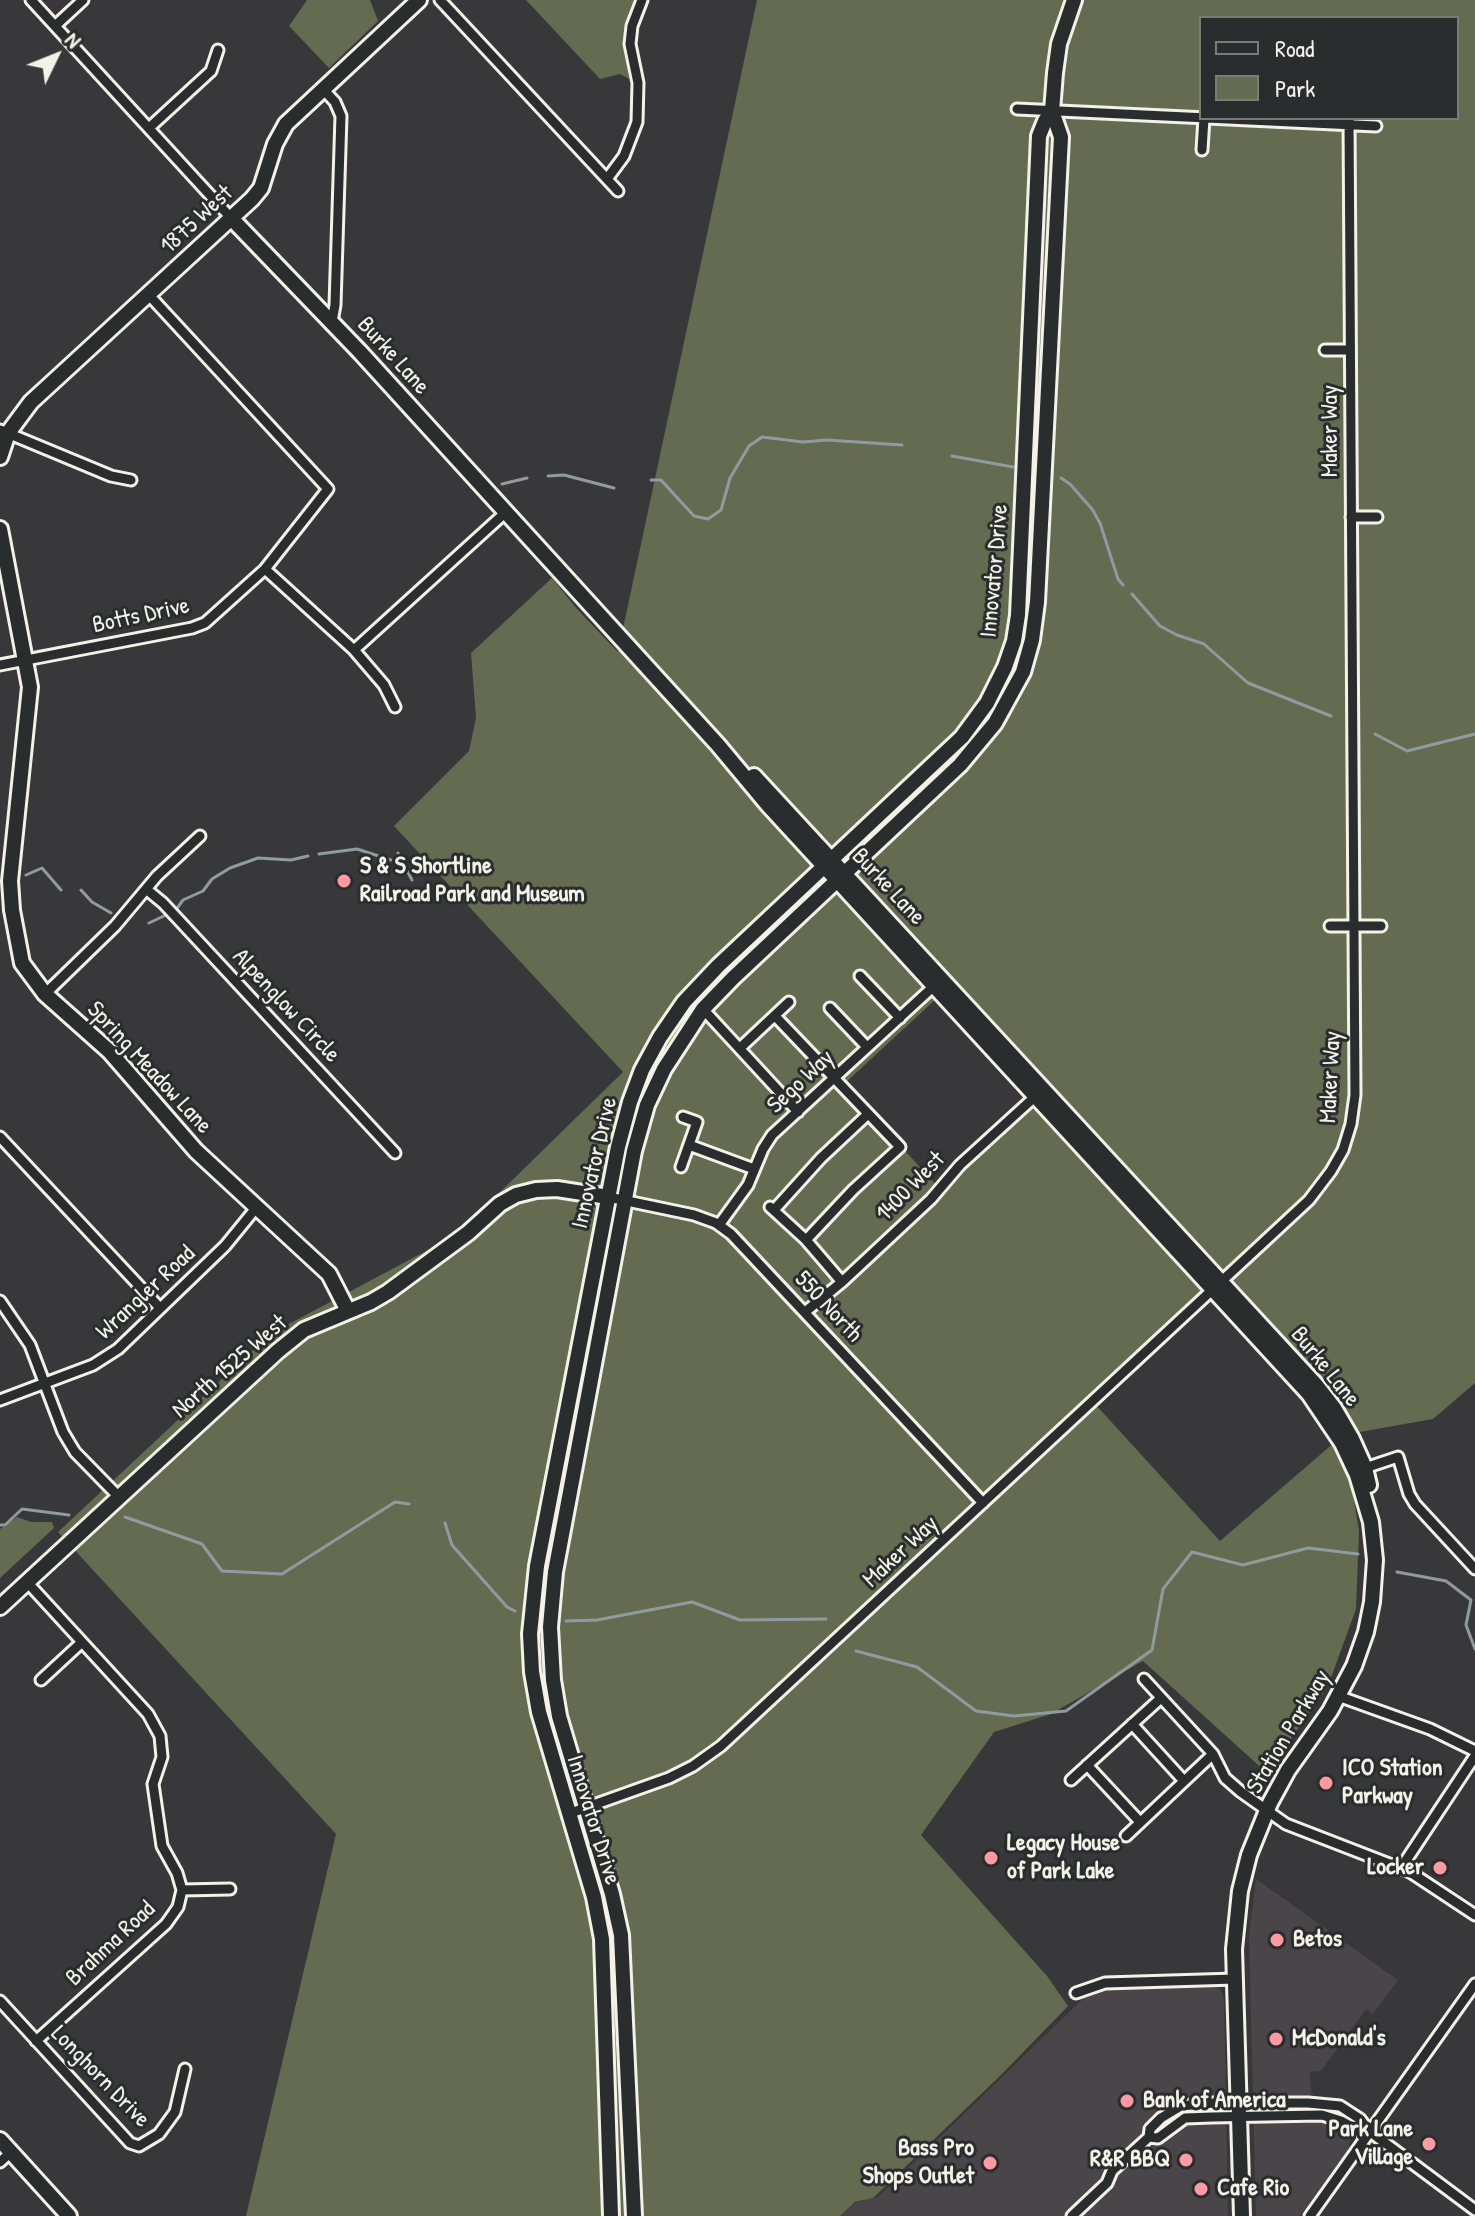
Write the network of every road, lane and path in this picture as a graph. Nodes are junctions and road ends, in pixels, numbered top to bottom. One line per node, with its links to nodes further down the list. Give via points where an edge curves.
1 (31, 0): 7 (street, Burke Lane)
2 (83, 0): 7 (street)
3 (419, 0): 9 (street, 1875 West)
4 (440, 0): 19 (street)
5 (642, 0): 19 (street, via 630,44 638,83 637,122 624,156)
6 (1074, 0): 11 (street, Innovator Drive, via 1059,44)
7 (55, 26): 17 (street, Burke Lane)
8 (218, 50): 17 (street, via 211,71)
9 (323, 89): 21 (street, 1875 West, via 280,133 261,188); 23 (street, via 341,116)
10 (1017, 109): 11 (street)
11 (1052, 111): 12 (street); 39 (street, Innovator Drive, via 1039,136 1014,641 994,692 971,726); 40 (street, Innovator Drive, via 1061,137 1036,615 1028,656 1006,705 972,753)
12 (1199, 118)
13 (1204, 120): 18 (street)
14 (1276, 120): 15 (street)
15 (1349, 122): 16 (street); 25 (street, Maker Way)
16 (1376, 126)
17 (149, 128): 21 (street, Burke Lane)
18 (1202, 150)
19 (607, 179): 20 (street)
20 (618, 191)
21 (231, 218): 22 (street, 1875 West); 23 (street, Burke Lane)
22 (148, 294): 26 (street, 1875 West); 33 (street, Botts Drive, via 328,489)
23 (332, 322): 29 (street, Burke Lane)
24 (1325, 350): 25 (street)
25 (1350, 350): 30 (street, Maker Way)
26 (4, 432): 27 (street); 28 (street)
27 (0, 457)
28 (131, 480)
29 (506, 512): 34 (street); 39 (street, Burke Lane, via 756,791)
30 (1351, 517): 31 (street); 43 (street, Maker Way)
31 (1377, 517)
32 (0, 529): 35 (street, Spring Meadow Lane)
33 (265, 569): 34 (street); 35 (street, Botts Drive, via 215,616 192,628)
34 (354, 650): 37 (street)
35 (25, 660): 36 (street, Botts Drive); 47 (street, Spring Meadow Lane, via 30,687 10,881 22,963)
36 (0, 665)
37 (395, 707)
38 (200, 836): 41 (street)
39 (828, 863): 40 (street, Burke Lane); 65 (street, Innovator Drive, via 706,978 666,1028 630,1102)
40 (841, 877): 46 (street, Burke Lane); 50 (street, Innovator Drive); 56 (street, Burke Lane)
41 (146, 889): 47 (street); 62 (street, Alpenglow Circle)
42 (1330, 926): 43 (street)
43 (1354, 926): 44 (street); 71 (street, Maker Way, via 1355,1095 1347,1138 1317,1191)
44 (1381, 926)
45 (860, 976): 52 (street)
46 (934, 986): 52 (street, Sego Way); 56 (street, Burke Lane)
47 (45, 994): 67 (street, Spring Meadow Lane, via 109,1051 196,1151)
48 (789, 1002): 51 (street)
49 (830, 1008): 53 (street)
50 (703, 1009): 54 (street); 66 (street, Innovator Drive, via 655,1087 637,1136)
51 (775, 1016): 54 (street); 55 (street)
52 (900, 1018): 53 (street, Sego Way)
53 (867, 1047): 55 (street, Sego Way)
54 (740, 1048): 57 (street)
55 (834, 1078): 57 (street, Sego Way); 58 (street)
56 (1039, 1092): 70 (street, 1400 West); 71 (street, Burke Lane)
57 (798, 1112): 64 (street, Sego Way, via 772,1135)
58 (868, 1114): 69 (street, via 900,1147); 69 (street, via 772,1208)
59 (683, 1117): 61 (street, via 697,1122)
60 (0, 1137): 73 (street)
61 (689, 1145): 63 (street); 64 (street)
62 (395, 1153)
63 (681, 1167)
64 (754, 1169): 68 (street, Sego Way)
65 (608, 1197): 66 (street, 550 North); 74 (street, North 1525 West, via 557,1189 516,1195 388,1292); 98 (street, Innovator Drive, via 531,1618 539,1712)
66 (625, 1200): 68 (street, 550 North); 96 (street, Innovator Drive, via 550,1609 555,1698)
67 (256, 1208): 73 (street, Wrangler Road); 74 (street, Spring Meadow Lane, via 329,1274)
68 (719, 1225): 75 (street, 550 North)
69 (806, 1240): 70 (street)
70 (842, 1282): 75 (street, 1400 West)
71 (1216, 1285): 78 (street, Burke Lane, via 1317,1404); 80 (street, Maker Way)
72 (0, 1301): 76 (street, via 30,1345)
73 (160, 1308): 76 (street, Wrangler Road, via 105,1358)
74 (348, 1311): 79 (street, North 1525 West, via 286,1343)
75 (805, 1312): 80 (street, 550 North)
76 (45, 1382): 77 (street, Wrangler Road); 79 (street, via 75,1452)
77 (0, 1400)
78 (1360, 1470): 81 (street, Burke Lane); 82 (street, via 1398,1457 1415,1504)
79 (119, 1497): 83 (street, North 1525 West)
80 (983, 1503): 96 (street, Maker Way, via 721,1746 669,1778)
81 (1368, 1510): 88 (street, Station Parkway, via 1374,1547 1372,1602 1360,1649)
82 (1475, 1569)
83 (27, 1582): 84 (street, North 1525 West); 85 (street, Brahma Road)
84 (0, 1607)
85 (81, 1643): 87 (street); 103 (street, Brahma Road, via 148,1714 160,1736 162,1757 153,1784 162,1846)
86 (1144, 1679): 89 (street)
87 (41, 1680)
88 (1338, 1696): 91 (street, via 1430,1729); 97 (street, Station Parkway)
89 (1161, 1698): 90 (street); 92 (street)
90 (1132, 1724): 93 (street); 95 (street)
91 (1475, 1753): 101 (street)
92 (1213, 1754): 95 (street); 97 (street, via 1229,1783)
93 (1087, 1765): 94 (street); 99 (street)
94 (1071, 1780)
95 (1184, 1781): 99 (street)
96 (586, 1808): 98 (street, Maker Way); 118 (street, Innovator Drive, via 621,1935)
97 (1267, 1810): 101 (street, via 1286,1824); 105 (street, Station Parkway, via 1240,1891)
98 (568, 1814): 117 (street, Innovator Drive, via 602,1939)
99 (1140, 1822): 100 (street)
100 (1126, 1836)
101 (1401, 1868): 104 (street)
102 (230, 1889): 103 (street)
103 (182, 1890): 109 (street, Brahma Road, via 166,1924)
104 (1475, 1915)
105 (1235, 1979): 107 (street, via 1114,1982); 111 (street, Station Parkway)
106 (1475, 1984): 112 (street)
107 (1076, 1993)
108 (0, 2001): 109 (street, Longhorn Drive)
109 (36, 2041): 110 (street, Longhorn Drive, via 130,2143 139,2146 159,2134 175,2112)
110 (185, 2069)
111 (1239, 2111): 112 (street, via 1322,2115); 119 (street, via 1185,2118 1158,2138 1149,2137); 120 (street, Station Parkway)
112 (1369, 2131): 115 (street); 121 (street)
113 (0, 2140): 114 (street)
114 (6, 2157): 116 (street)
115 (1475, 2210)
116 (69, 2216)
117 (611, 2216)
118 (634, 2216)
119 (1072, 2216)
120 (1242, 2216)
121 (1310, 2216)

